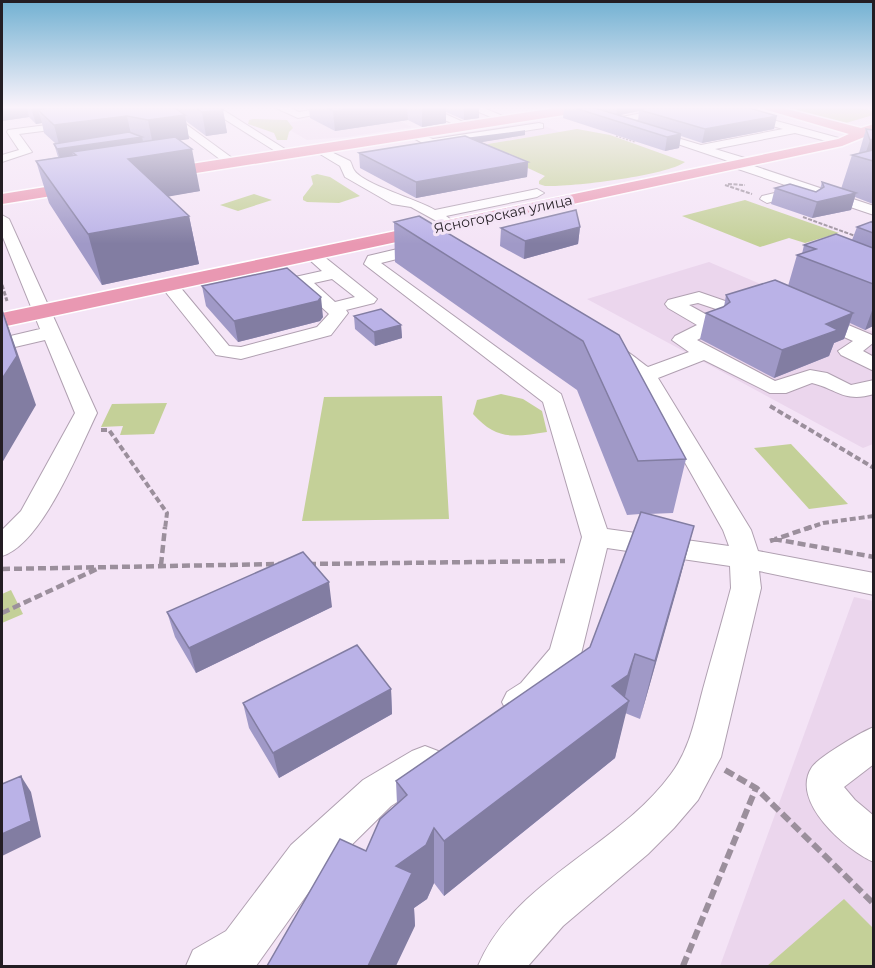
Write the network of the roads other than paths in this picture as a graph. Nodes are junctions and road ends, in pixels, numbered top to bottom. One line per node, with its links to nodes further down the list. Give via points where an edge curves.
1 (22, 153): 11 (street)
2 (221, 153): 14 (street)
3 (292, 153): 9 (main road)
4 (329, 153): 26 (street, via 352,163 349,174 399,202)
5 (410, 153): 10 (street)
6 (712, 153): 13 (street)
7 (759, 153): 13 (street)
8 (778, 153): 13 (main road, Ясногорская улица)
9 (287, 154): 14 (main road)
10 (404, 154)
11 (2, 159)
12 (159, 160): 15 (street)
13 (734, 161): 20 (street); 25 (main road, Ясногорская улица)
14 (233, 163): 15 (main road)
15 (184, 164): 16 (main road)
16 (132, 178)
17 (109, 182): 23 (main road)
18 (840, 186): 20 (street)
19 (482, 190): 21 (street, via 517,183)
20 (817, 192): 27 (street)
21 (537, 193): 25 (street); 28 (street)
22 (453, 196): 26 (street)
23 (2, 199)
24 (767, 199): 30 (street, via 787,194)
25 (561, 201): 31 (main road, Ясногорская улица)
26 (415, 204): 28 (street)
27 (873, 211)
28 (434, 214): 31 (street)
29 (2, 219): 40 (street)
30 (873, 223)
31 (451, 225): 32 (main road, Ясногорская улица)
32 (416, 232): 33 (main road, Ясногорская улица); 48 (street, via 438,249 374,259 372,264 553,399)
33 (311, 254): 34 (street); 35 (main road, Ясногорская улица)
34 (335, 273): 37 (street, via 302,281); 37 (street, via 368,299)
35 (169, 285): 37 (street, via 224,351 241,353 324,331 339,313); 40 (main road, Ясногорская улица)
36 (771, 298): 43 (street, via 728,308 699,297 674,304 711,324 682,340)
37 (333, 308)
38 (798, 309): 44 (street, via 865,339 848,351)
39 (2, 320): 40 (main road, Ясногорская улица)
40 (45, 322): 42 (street); 47 (street, via 86,413 32,516)
41 (597, 342): 45 (street)
42 (2, 344)
43 (704, 353): 45 (street); 46 (street, via 770,387 810,375 850,392)
44 (873, 365)
45 (646, 375): 49 (street, via 737,530)
46 (873, 386)
47 (2, 546)
48 (592, 549): 49 (street); 51 (street, via 565,654 532,693)
49 (745, 558): 50 (street); 56 (street, via 746,588 704,757 693,779 670,806 542,917)
50 (873, 584)
51 (494, 718)
52 (873, 742): 54 (street, via 826,778 824,785 830,802)
53 (455, 743): 55 (street, via 377,793 306,860)
54 (873, 842)
55 (232, 962)
56 (501, 966)

